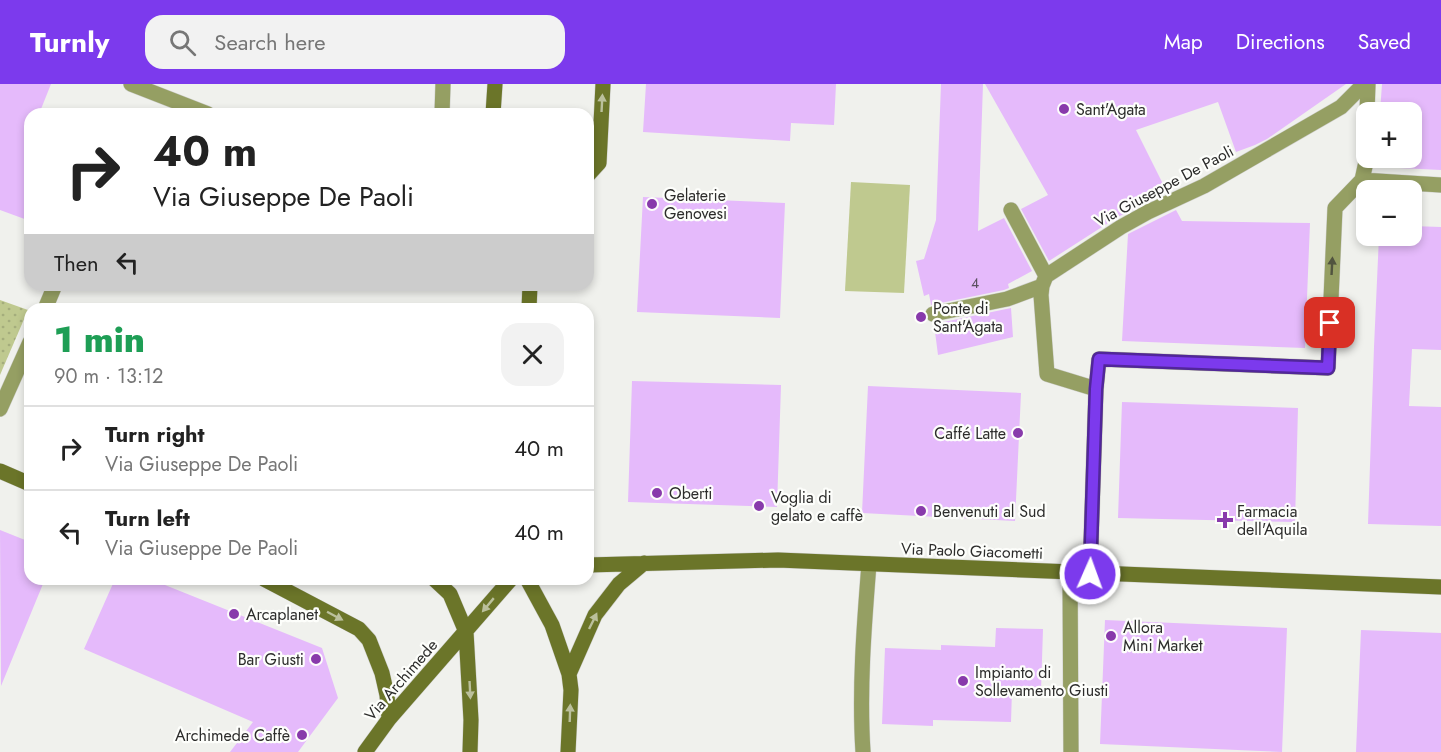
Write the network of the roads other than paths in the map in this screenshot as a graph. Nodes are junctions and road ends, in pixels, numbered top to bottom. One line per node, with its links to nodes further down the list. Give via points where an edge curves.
1 (131, 84): 7 (street)
2 (443, 84): 8 (street)
3 (495, 84): 9 (street)
4 (603, 84): 10 (street, one-way to 4, via 598,163)
5 (1366, 84): 6 (street); 17 (street, Via Giuseppe De Paoli, via 1341,107 1204,186 1121,227)
6 (1367, 102)
7 (193, 108)
8 (442, 108)
9 (494, 108)
10 (594, 168)
11 (1365, 168): 12 (street)
12 (1362, 180)
13 (1422, 184): 14 (street)
14 (1441, 185)
15 (1356, 186): 20 (street, one-way to 15, via 1099,359 1328,368 1335,208)
16 (1011, 210): 17 (street)
17 (1044, 281): 18 (street, Via Giuseppe De Paoli, via 1007,299); 20 (street, via 1041,295 1047,374)
18 (933, 314)
19 (24, 355): 21 (street)
20 (1096, 389): 28 (street)
21 (0, 409)
22 (0, 471): 23 (street)
23 (24, 481)
24 (644, 563): 25 (street, Via Paolo Giacometti, via 778,560); 26 (street, Via Paolo Giacometti); 35 (street, one-way to 24, via 595,615 619,584)
25 (869, 564): 27 (street, Via Paolo Giacometti); 40 (street)
26 (594, 565)
27 (1070, 573): 28 (street, Via Paolo Giacometti); 41 (street)
28 (1090, 574): 33 (street, Via Paolo Giacometti)
29 (275, 585): 36 (street, one-way to 36, via 359,629 369,640 382,674)
30 (440, 585): 34 (street, via 450,594)
31 (506, 585): 34 (street, Via Archimede, one-way to 34)
32 (530, 585): 35 (street, via 552,625)
33 (1441, 587)
34 (466, 632): 36 (street, Via Archimede); 38 (street, one-way to 38)
35 (569, 674): 39 (street, one-way to 35)
36 (389, 719): 37 (street, Via Archimede)
37 (365, 752)
38 (470, 752)
39 (568, 752)
40 (863, 752)
41 (1071, 752)

